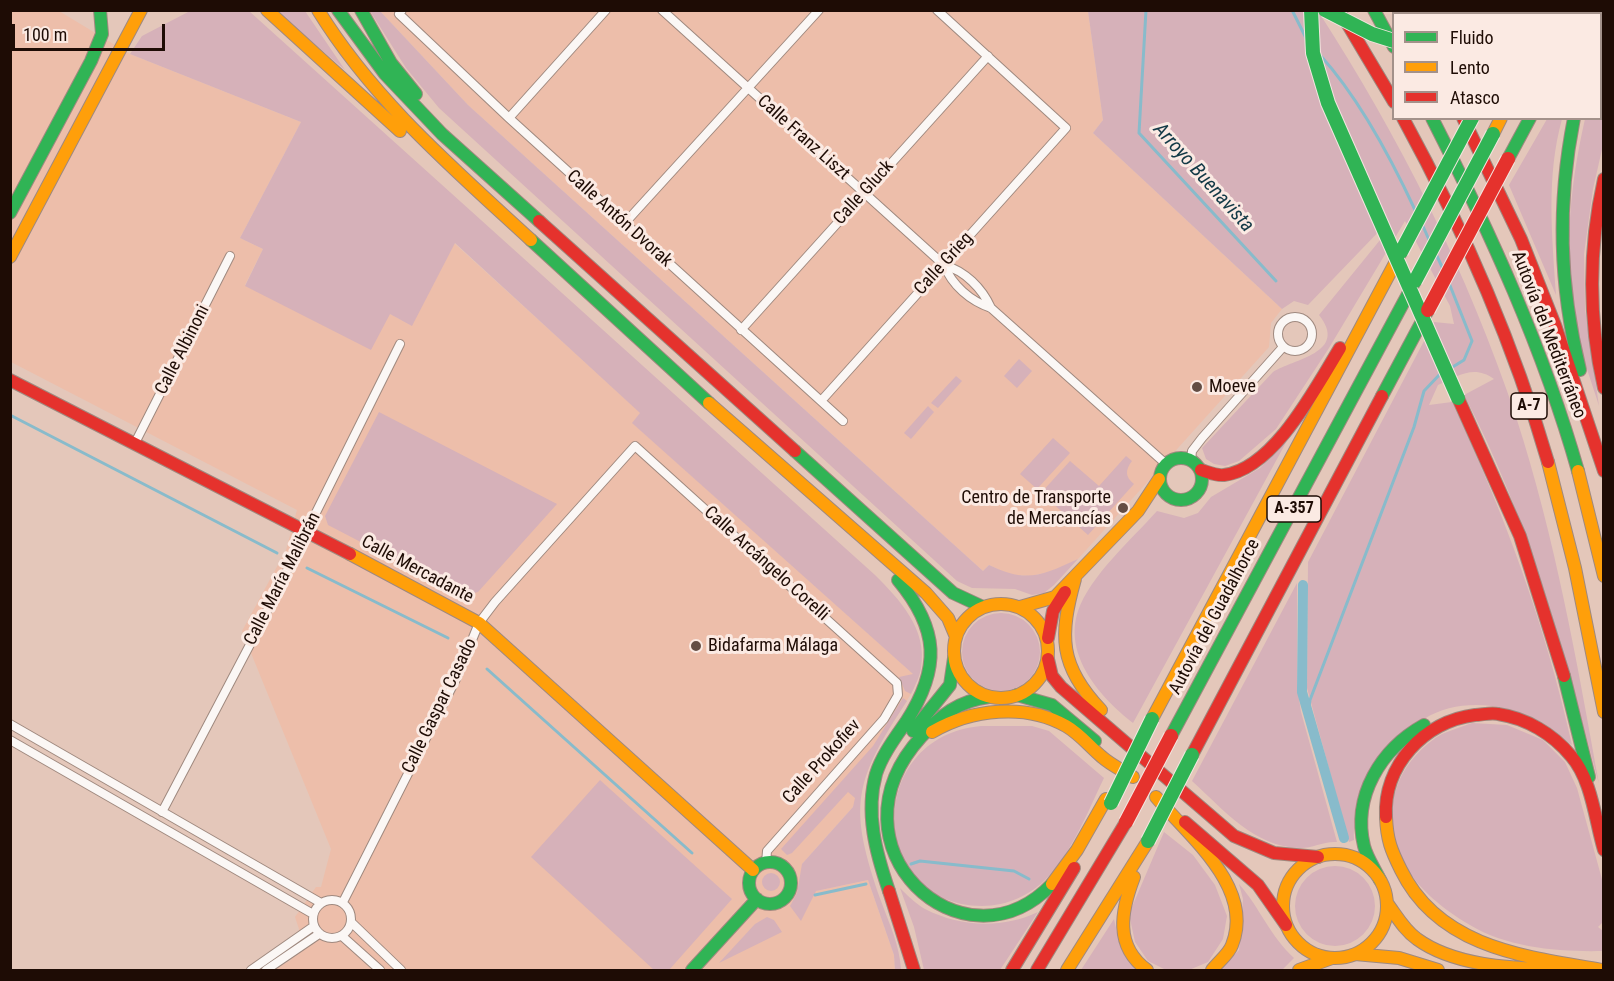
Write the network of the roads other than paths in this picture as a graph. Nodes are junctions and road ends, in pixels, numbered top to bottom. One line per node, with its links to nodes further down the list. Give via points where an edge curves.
1 (100, 10): 33 (main road, via 102,34 91,61)
2 (141, 10): 36 (main road)
3 (267, 10): 30 (main road, via 430,158)
4 (318, 10): 30 (main road, via 372,86)
5 (338, 10): 29 (main road, via 385,74)
6 (361, 10): 29 (main road, via 392,63 431,111)
7 (606, 10): 21 (street)
8 (662, 10): 19 (street, Calle Franz Liszt)
9 (819, 10): 19 (street)
10 (937, 10): 18 (street)
11 (1311, 10): 80 (main road, bridge, via 1313,53 1328,103 1520,536 1551,631)
12 (1325, 10): 16 (main road, bridge)
13 (1339, 10): 20 (main road)
14 (1374, 10): 17 (main road)
15 (401, 12): 21 (street, Calle Antón Dvorak)
16 (1392, 40)
17 (1392, 43)
18 (988, 56): 32 (street, Calle Gluck); 37 (street, Calle Grieg, via 1066,128)
19 (748, 88): 32 (street, Calle Franz Liszt); 34 (street)
20 (1392, 99)
21 (509, 118): 34 (street, Calle Antón Dvorak)
22 (1404, 120): 69 (main road, A-7, via 1476,264 1518,374 1554,481)
23 (1433, 120): 57 (main road, Autovía del Mediterráneo / A-7, via 1491,237 1530,329 1566,431)
24 (1464, 120): 51 (main road, via 1521,239 1555,325)
25 (1471, 120): 38 (main road, bridge)
26 (1501, 120): 105 (main road, Autovía del Guadalhorce / A-357, bridge, via 1126,822)
27 (1529, 120): 81 (main road, A-357, bridge)
28 (1574, 120): 48 (main road, via 1560,209 1560,266 1566,316)
29 (442, 134): 59 (main road, via 953,593)
30 (453, 168): 55 (main road)
31 (1604, 179): 43 (main road, via 1594,232 1590,290)
32 (864, 193): 37 (street, Calle Franz Liszt); 39 (street, Calle Gluck)
33 (10, 213)
34 (624, 224): 39 (street, Calle Antón Dvorak)
35 (230, 256): 46 (street, Calle Albinoni)
36 (10, 257)
37 (944, 265): 44 (street, Calle Grieg); 49 (street, Calle Franz Liszt, via 957,269 985,293 991,308)
38 (1372, 308): 50 (main road, via 1341,345 1300,414 1265,453 1224,475); 78 (main road, bridge)
39 (741, 330): 44 (street, Calle Antón Dvorak)
40 (400, 344): 56 (street, Calle María Malibrán)
41 (1283, 346): 41 (street, via 1293,352 1305,349 1313,334 1309,323 1293,317 1283,322 1278,332); 50 (street, via 1192,451)
42 (10, 380): 46 (main road, Calle Mercadante)
43 (1604, 388)
44 (821, 401): 45 (street, Calle Antón Dvorak)
45 (843, 421)
46 (134, 445): 56 (main road, Calle Mercadante)
47 (635, 446): 61 (street, Calle Gaspar Casado); 66 (street, Calle Arcángelo Corelli)
48 (1604, 451)
49 (1166, 464): 50 (main road, via 1178,458); 52 (main road)
50 (1196, 465): 53 (main road, via 1202,484 1194,497)
51 (1604, 471)
52 (1160, 478): 53 (main road, via 1163,491); 54 (main road)
53 (1173, 499): 54 (main road, via 1154,501)
54 (1138, 511): 58 (main road)
55 (844, 523): 62 (main road, via 942,609); 76 (main road, via 917,601 929,627 932,651 930,674 919,701 877,772)
56 (306, 533): 61 (main road, Calle Mercadante); 79 (street, Calle María Malibrán)
57 (1604, 576)
58 (1075, 579): 60 (main road, via 1055,597); 63 (main road, via 1053,611); 75 (main road, via 1062,628 1070,672 1089,698)
59 (983, 607): 60 (main road, via 1002,603); 62 (main road, via 966,619)
60 (1020, 607): 63 (main road, via 1038,621)
61 (479, 623): 85 (main road, Calle Mercadante); 88 (street, Calle Gaspar Casado, via 456,679)
62 (956, 637): 64 (main road)
63 (1047, 640): 65 (main road)
64 (954, 658): 68 (main road, via 966,682); 76 (main road, via 950,685 889,763)
65 (1048, 659): 67 (main road, via 1037,681); 75 (main road, via 1052,676 1061,687)
66 (897, 683): 84 (street, Calle Prokofiev, via 898,695 884,720 767,851)
67 (1017, 695): 68 (main road); 74 (main road, via 1050,702)
68 (989, 697): 73 (main road, via 947,709)
69 (1604, 712)
70 (1467, 713): 82 (main road, via 1488,712 1525,721 1550,734 1572,757 1583,778); 86 (main road, via 1445,716 1418,727 1393,747 1375,771 1364,797 1361,821 1364,847); 112 (main road, via 1423,735 1400,758 1385,791 1382,817 1384,839 1394,867 1414,895 1468,938 1514,956)
71 (10, 724): 79 (street)
72 (10, 740): 91 (street)
73 (910, 748): 74 (main road, via 954,720 977,714 1026,713 1046,716 1068,727 1108,762); 78 (main road, via 889,790 887,842 898,868 915,889 937,905 963,913 988,915 1016,909 1039,896 1062,872)
74 (1133, 777): 77 (main road)
75 (1166, 777): 83 (main road, via 1234,836 1267,853 1293,859)
76 (873, 797): 103 (main road, via 871,819 876,854 902,922)
77 (1156, 797): 93 (main road, via 1258,885); 108 (main road, via 1176,824 1215,863 1230,886 1237,907 1236,935 1225,960)
78 (1109, 801): 104 (main road)
79 (162, 812): 89 (street)
80 (1604, 837)
81 (1148, 841): 106 (main road, A-357); 107 (main road, via 1120,919 1126,948)
82 (1604, 849)
83 (1318, 857): 86 (main road, via 1356,858); 93 (main road, via 1290,880 1283,909)
84 (766, 863): 85 (main road); 87 (main road, via 785,868 790,888 777,903)
85 (753, 870): 87 (main road, via 749,882)
86 (1380, 880): 90 (main road)
87 (757, 899): 102 (main road)
88 (343, 902): 89 (street, via 334,899); 92 (street, via 350,911)
89 (321, 903): 91 (street)
90 (1387, 903): 96 (main road, via 1381,931 1370,945); 111 (main road, via 1416,939 1438,951)
91 (313, 914): 94 (street)
92 (351, 922): 95 (street); 101 (street)
93 (1286, 925): 97 (main road, via 1304,949)
94 (317, 930): 95 (street, via 333,938); 98 (street); 99 (street)
95 (342, 936): 100 (street)
96 (1355, 954): 97 (main road); 110 (main road, via 1400,958)
97 (1332, 958): 109 (main road)
98 (251, 970)
99 (266, 970)
100 (381, 970)
101 (401, 970)
102 (692, 970)
103 (914, 970)
104 (1012, 970)
105 (1037, 970)
106 (1067, 970)
107 (1147, 970)
108 (1212, 970)
109 (1299, 970)
110 (1438, 970)
111 (1556, 970)
112 (1603, 970)

